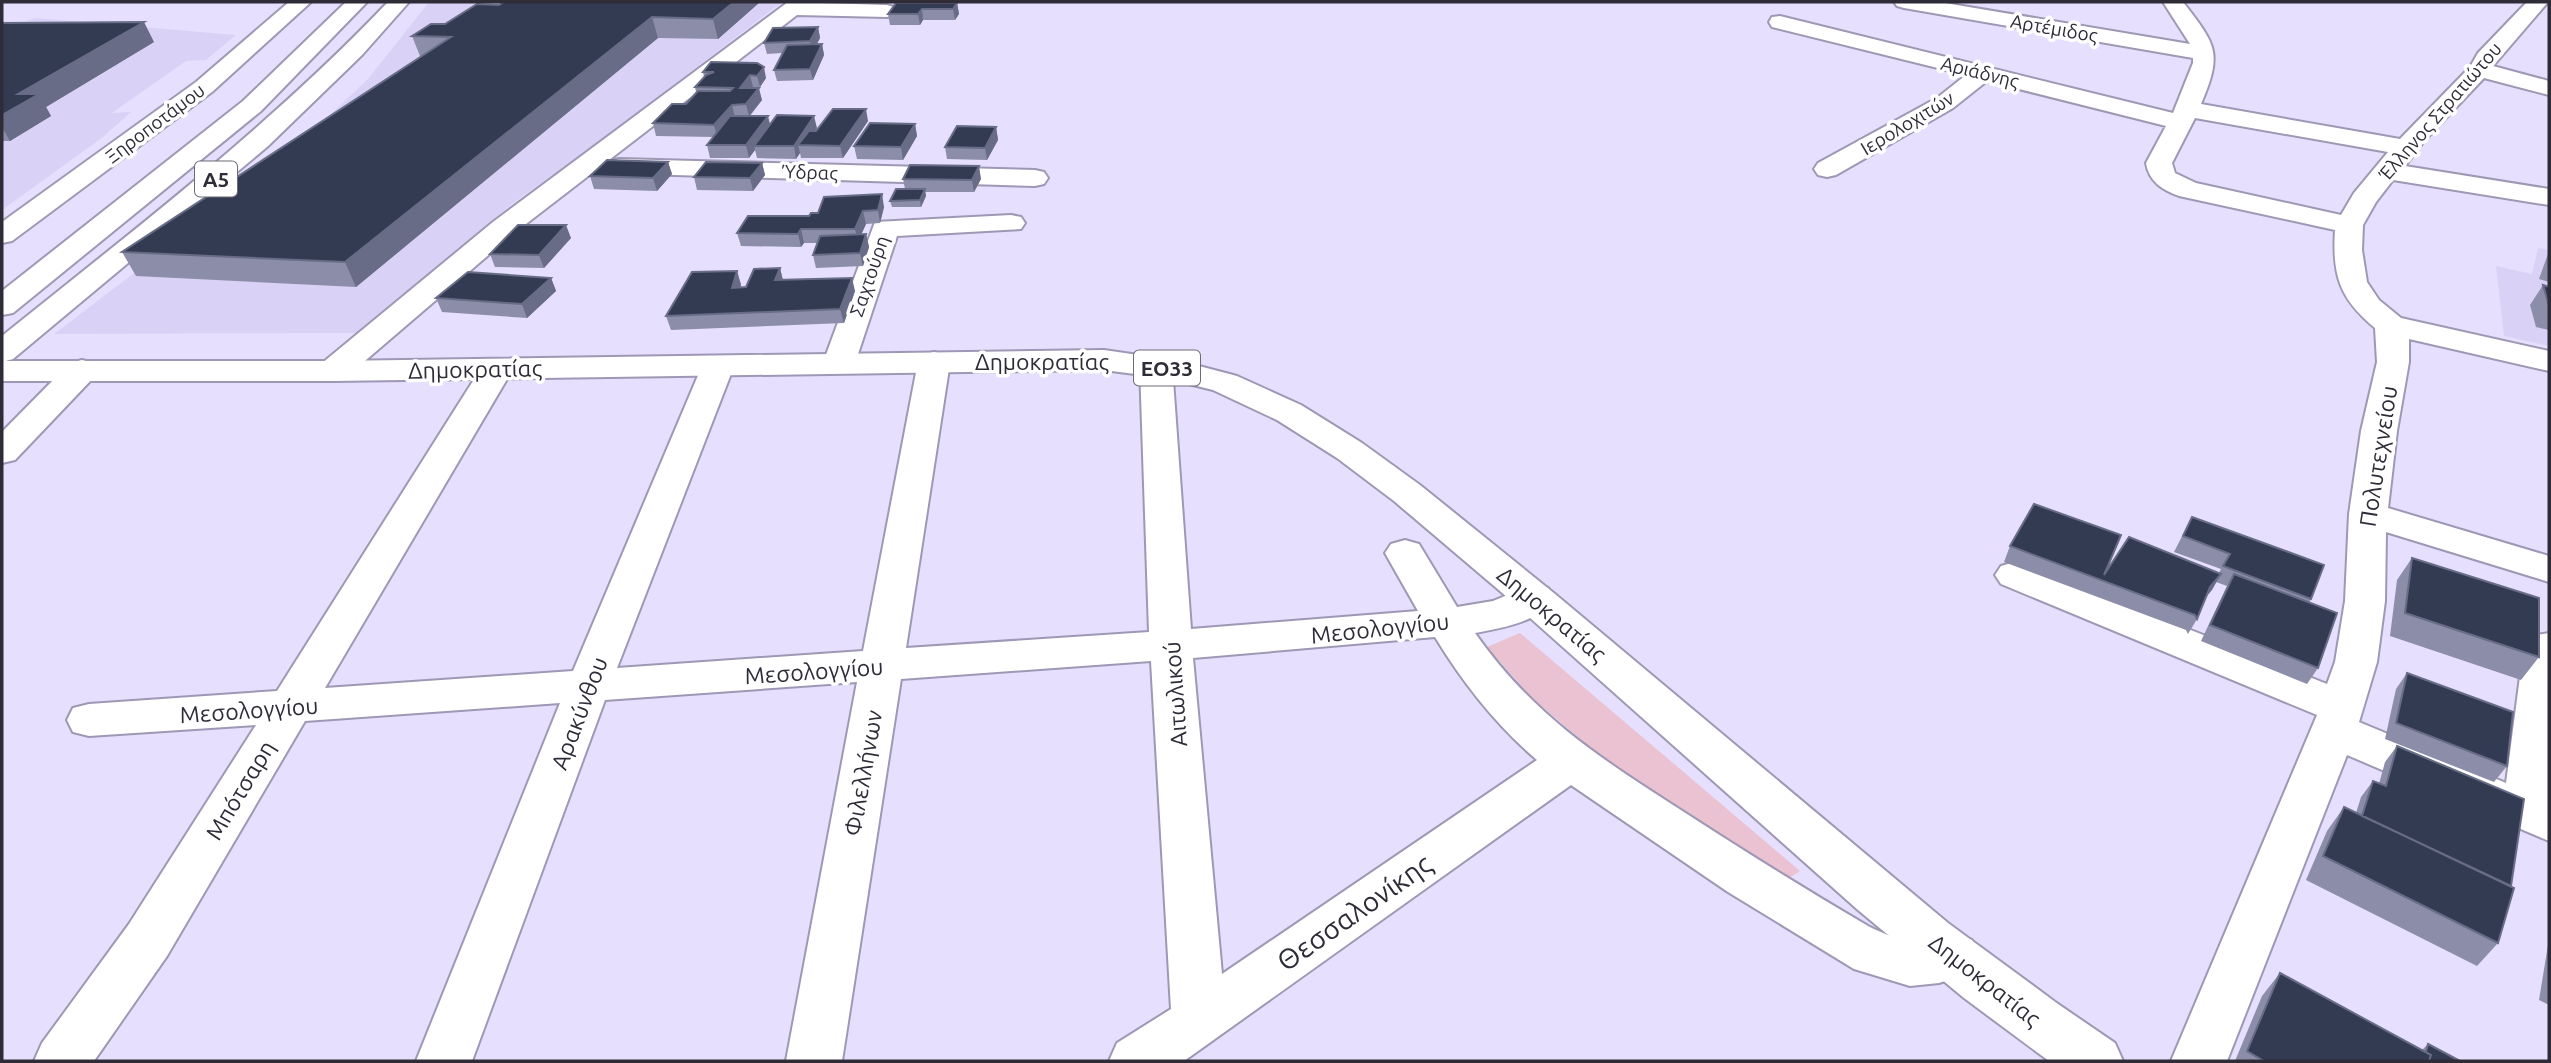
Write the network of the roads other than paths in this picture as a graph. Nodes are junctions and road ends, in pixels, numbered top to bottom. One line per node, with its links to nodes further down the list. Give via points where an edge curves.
1 (301, 2): 23 (main road, Ξηροποτάμου, via 204,87)
2 (357, 2): 24 (main road, Α5, via 251,106)
3 (399, 2): 26 (main road, Α5, via 366,39 204,190)
4 (1904, 2): 10 (main road, Αρτέμιδος)
5 (2538, 2): 11 (main road, Έλληνος Στρατιώτου)
6 (2168, 3): 10 (main road)
7 (797, 5): 8 (main road); 16 (main road)
8 (887, 11)
9 (1780, 22): 12 (main road, Αριάδνης)
10 (2204, 53): 14 (main road, via 2204,68)
11 (2480, 70): 13 (main road); 15 (main road, Έλληνος Στρατιώτου)
12 (1983, 73): 14 (main road, Αριάδνης); 17 (main road, Ιερολοχιτών, via 1945,103)
13 (2549, 88)
14 (2183, 116): 15 (main road, Αριάδνης); 22 (main road, via 2159,163 2168,181 2194,191)
15 (2408, 148): 18 (main road, Έλληνος Στρατιώτου)
16 (585, 166): 19 (main road, Ύδρας); 34 (main road, via 454,267)
17 (1827, 169)
18 (2387, 172): 20 (main road); 22 (main road, Έλληνος Στρατιώτου, via 2364,198)
19 (1035, 178)
20 (2549, 197)
21 (1011, 223): 29 (main road, Σαχτούρη, via 885,228)
22 (2349, 225): 25 (main road, via 2352,282 2367,306)
23 (2, 235)
24 (2, 306)
25 (2390, 325): 27 (main road); 36 (main road, Πολυτεχνείου, via 2393,362)
26 (7, 354): 33 (main road, Δημοκρατίας / ΕΟ33)
27 (2549, 361)
28 (934, 362): 29 (main road, Δημοκρατίας / ΕΟ33); 31 (main road, Δημοκρατίας / ΕΟ33, via 1104,360); 44 (main road, Φιλελλήνων)
29 (839, 363): 30 (main road, Δημοκρατίας / ΕΟ33)
30 (718, 366): 32 (main road, Δημοκρατίας / ΕΟ33); 45 (main road, Αρακύνθου)
31 (1156, 366): 40 (main road, Δημοκρατίας / ΕΟ33, via 1225,383 1313,428 1415,500); 42 (main road, Αιτωλικού)
32 (497, 369): 34 (main road, Δημοκρατίας / ΕΟ33); 46 (main road, Μπότσαρη)
33 (82, 370): 34 (main road, Δημοκρατίας / ΕΟ33); 35 (main road)
34 (333, 371)
35 (2, 452)
36 (2368, 514): 38 (main road); 47 (main road, Πολυτεχνείου, via 2365,601 2356,662)
37 (1405, 553): 41 (main road)
38 (2549, 569)
39 (2015, 575): 47 (main road)
40 (1534, 598): 41 (main road, Μεσολογγίου, via 1498,615); 51 (main road, Δημοκρατίας / ΕΟ33)
41 (1445, 622): 42 (main road, Μεσολογγίου); 49 (main road, via 1513,711)
42 (1171, 646): 44 (main road, Μεσολογγίου); 52 (main road, Αιτωλικού)
43 (2544, 646): 50 (main road)
44 (881, 667): 45 (main road, Μεσολογγίου); 55 (main road, Φιλελλήνων)
45 (589, 687): 46 (main road, Μεσολογγίου); 54 (main road, Αρακύνθου)
46 (290, 707): 48 (main road, Μεσολογγίου); 53 (main road, Μπότσαρη, via 148,940)
47 (2338, 719): 50 (main road); 58 (main road, Πολυτεχνείου)
48 (89, 720)
49 (1570, 761): 51 (main road, via 1763,890 1869,952 1914,963); 52 (main road, Θεσσαλονίκης)
50 (2538, 817)
51 (1952, 956): 57 (main road, Δημοκρατίας / ΕΟ33)
52 (1199, 1021): 56 (main road, Θεσσαλονίκης)
53 (62, 1061)
54 (444, 1061)
55 (814, 1061)
56 (1137, 1061)
57 (2095, 1061)
58 (2199, 1061)

